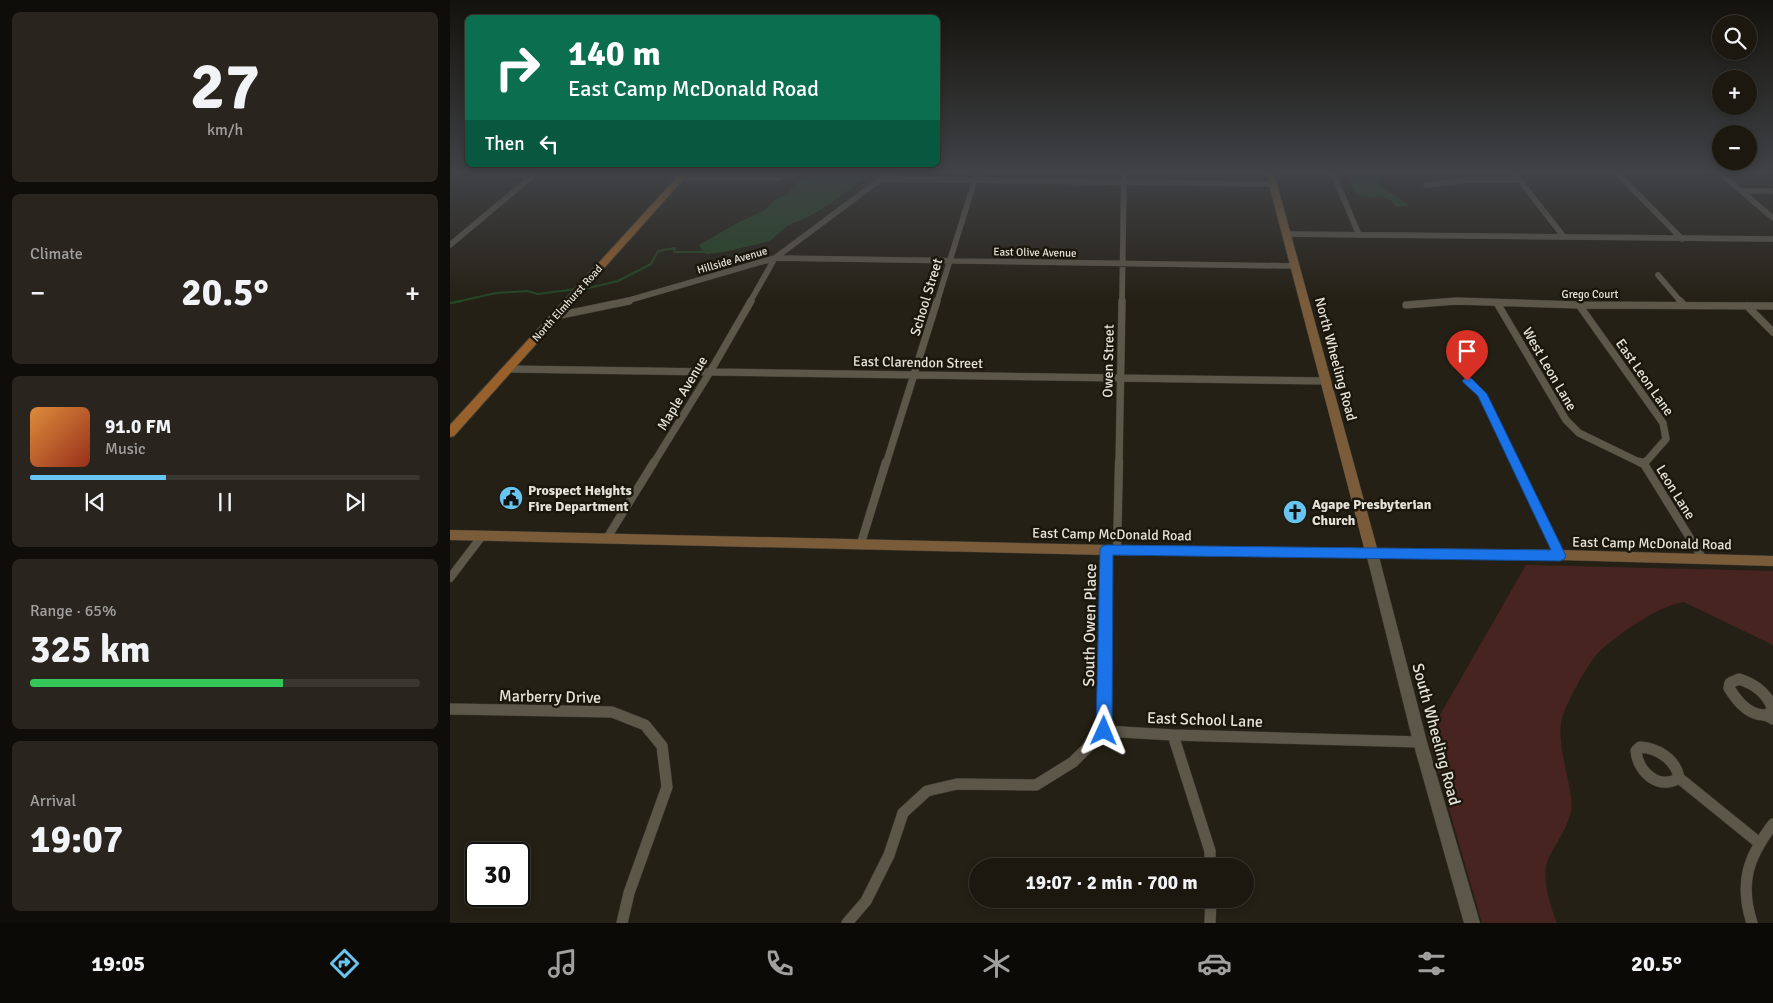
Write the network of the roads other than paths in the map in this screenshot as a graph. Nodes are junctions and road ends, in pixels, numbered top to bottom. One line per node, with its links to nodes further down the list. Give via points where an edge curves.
1 (484, 216): 15 (street)
2 (646, 216): 27 (main road, North Elmhurst Road)
3 (831, 216): 16 (street, Hillside Avenue)
4 (964, 216): 17 (street, School Street)
5 (1123, 216): 18 (street, Owen Street)
6 (1282, 216): 10 (main road, North Wheeling Road)
7 (1351, 216): 11 (street)
8 (1548, 216): 12 (street)
9 (1659, 216): 13 (street)
10 (1287, 234): 11 (street); 19 (main road, North Wheeling Road)
11 (1359, 235): 12 (street)
12 (1564, 237): 13 (street)
13 (1682, 239): 14 (street)
14 (1773, 239)
15 (450, 245)
16 (775, 258): 17 (street, East Olive Avenue); 27 (street, Hillside Avenue, via 628,301); 30 (street, Maple Avenue)
17 (950, 261): 18 (street, East Olive Avenue); 31 (street, School Street)
18 (1122, 264): 19 (street, East Olive Avenue); 32 (street, Owen Street)
19 (1295, 266): 33 (main road, North Wheeling Road)
20 (1658, 275): 22 (street)
21 (1497, 303): 23 (street, Grego Court, via 1456,301); 24 (street, Grego Court); 36 (street, West Leon Lane, via 1566,420 1579,433)
22 (1683, 304): 24 (street, Grego Court); 25 (street, Grego Court)
23 (1406, 305)
24 (1578, 305): 36 (street, East Leon Lane, via 1663,423 1666,439)
25 (1747, 306): 26 (street, Grego Court); 28 (street)
26 (1773, 306)
27 (556, 316): 29 (main road, North Elmhurst Road)
28 (1773, 332)
29 (509, 369): 30 (street, East Clarendon Street); 35 (main road, North Elmhurst Road)
30 (710, 372): 31 (street, East Clarendon Street); 39 (street, Maple Avenue)
31 (915, 375): 32 (street, East Clarendon Street); 40 (street, School Street)
32 (1120, 378): 33 (street, East Clarendon Street); 41 (street, Owen Street)
33 (1326, 381): 42 (main road, North Wheeling Road)
34 (1467, 381): 43 (street, via 1482,394)
35 (450, 433)
36 (1644, 464): 44 (street, Leon Lane)
37 (450, 535): 38 (main road, East Camp McDonald Road)
38 (482, 536): 39 (main road, East Camp McDonald Road); 46 (street)
39 (607, 538): 40 (main road, East Camp McDonald Road)
40 (861, 543): 41 (main road, East Camp McDonald Road)
41 (1112, 550): 42 (main road, East Camp McDonald Road); 48 (street, South Owen Place)
42 (1372, 553): 43 (main road, East Camp McDonald Road); 50 (street, South Wheeling Road)
43 (1560, 556): 44 (main road, East Camp McDonald Road)
44 (1704, 559): 45 (main road, East Camp McDonald Road)
45 (1773, 561)
46 (450, 578)
47 (450, 710): 56 (street, Marberry Drive, via 612,712 645,725 662,746 667,786 629,893)
48 (1104, 731): 49 (street, East School Lane); 57 (street, via 1073,762 1036,786 957,784 927,792 903,813 889,855 866,901)
49 (1173, 735): 50 (street, East School Lane); 54 (street)
50 (1420, 742): 59 (street, South Wheeling Road)
51 (1679, 778): 53 (street)
52 (1773, 824): 53 (street)
53 (1758, 842): 60 (street, via 1748,866 1746,889)
54 (1210, 858)
55 (1211, 908): 58 (street)
56 (622, 923)
57 (847, 923)
58 (1210, 923)
59 (1472, 923)
60 (1752, 923)

